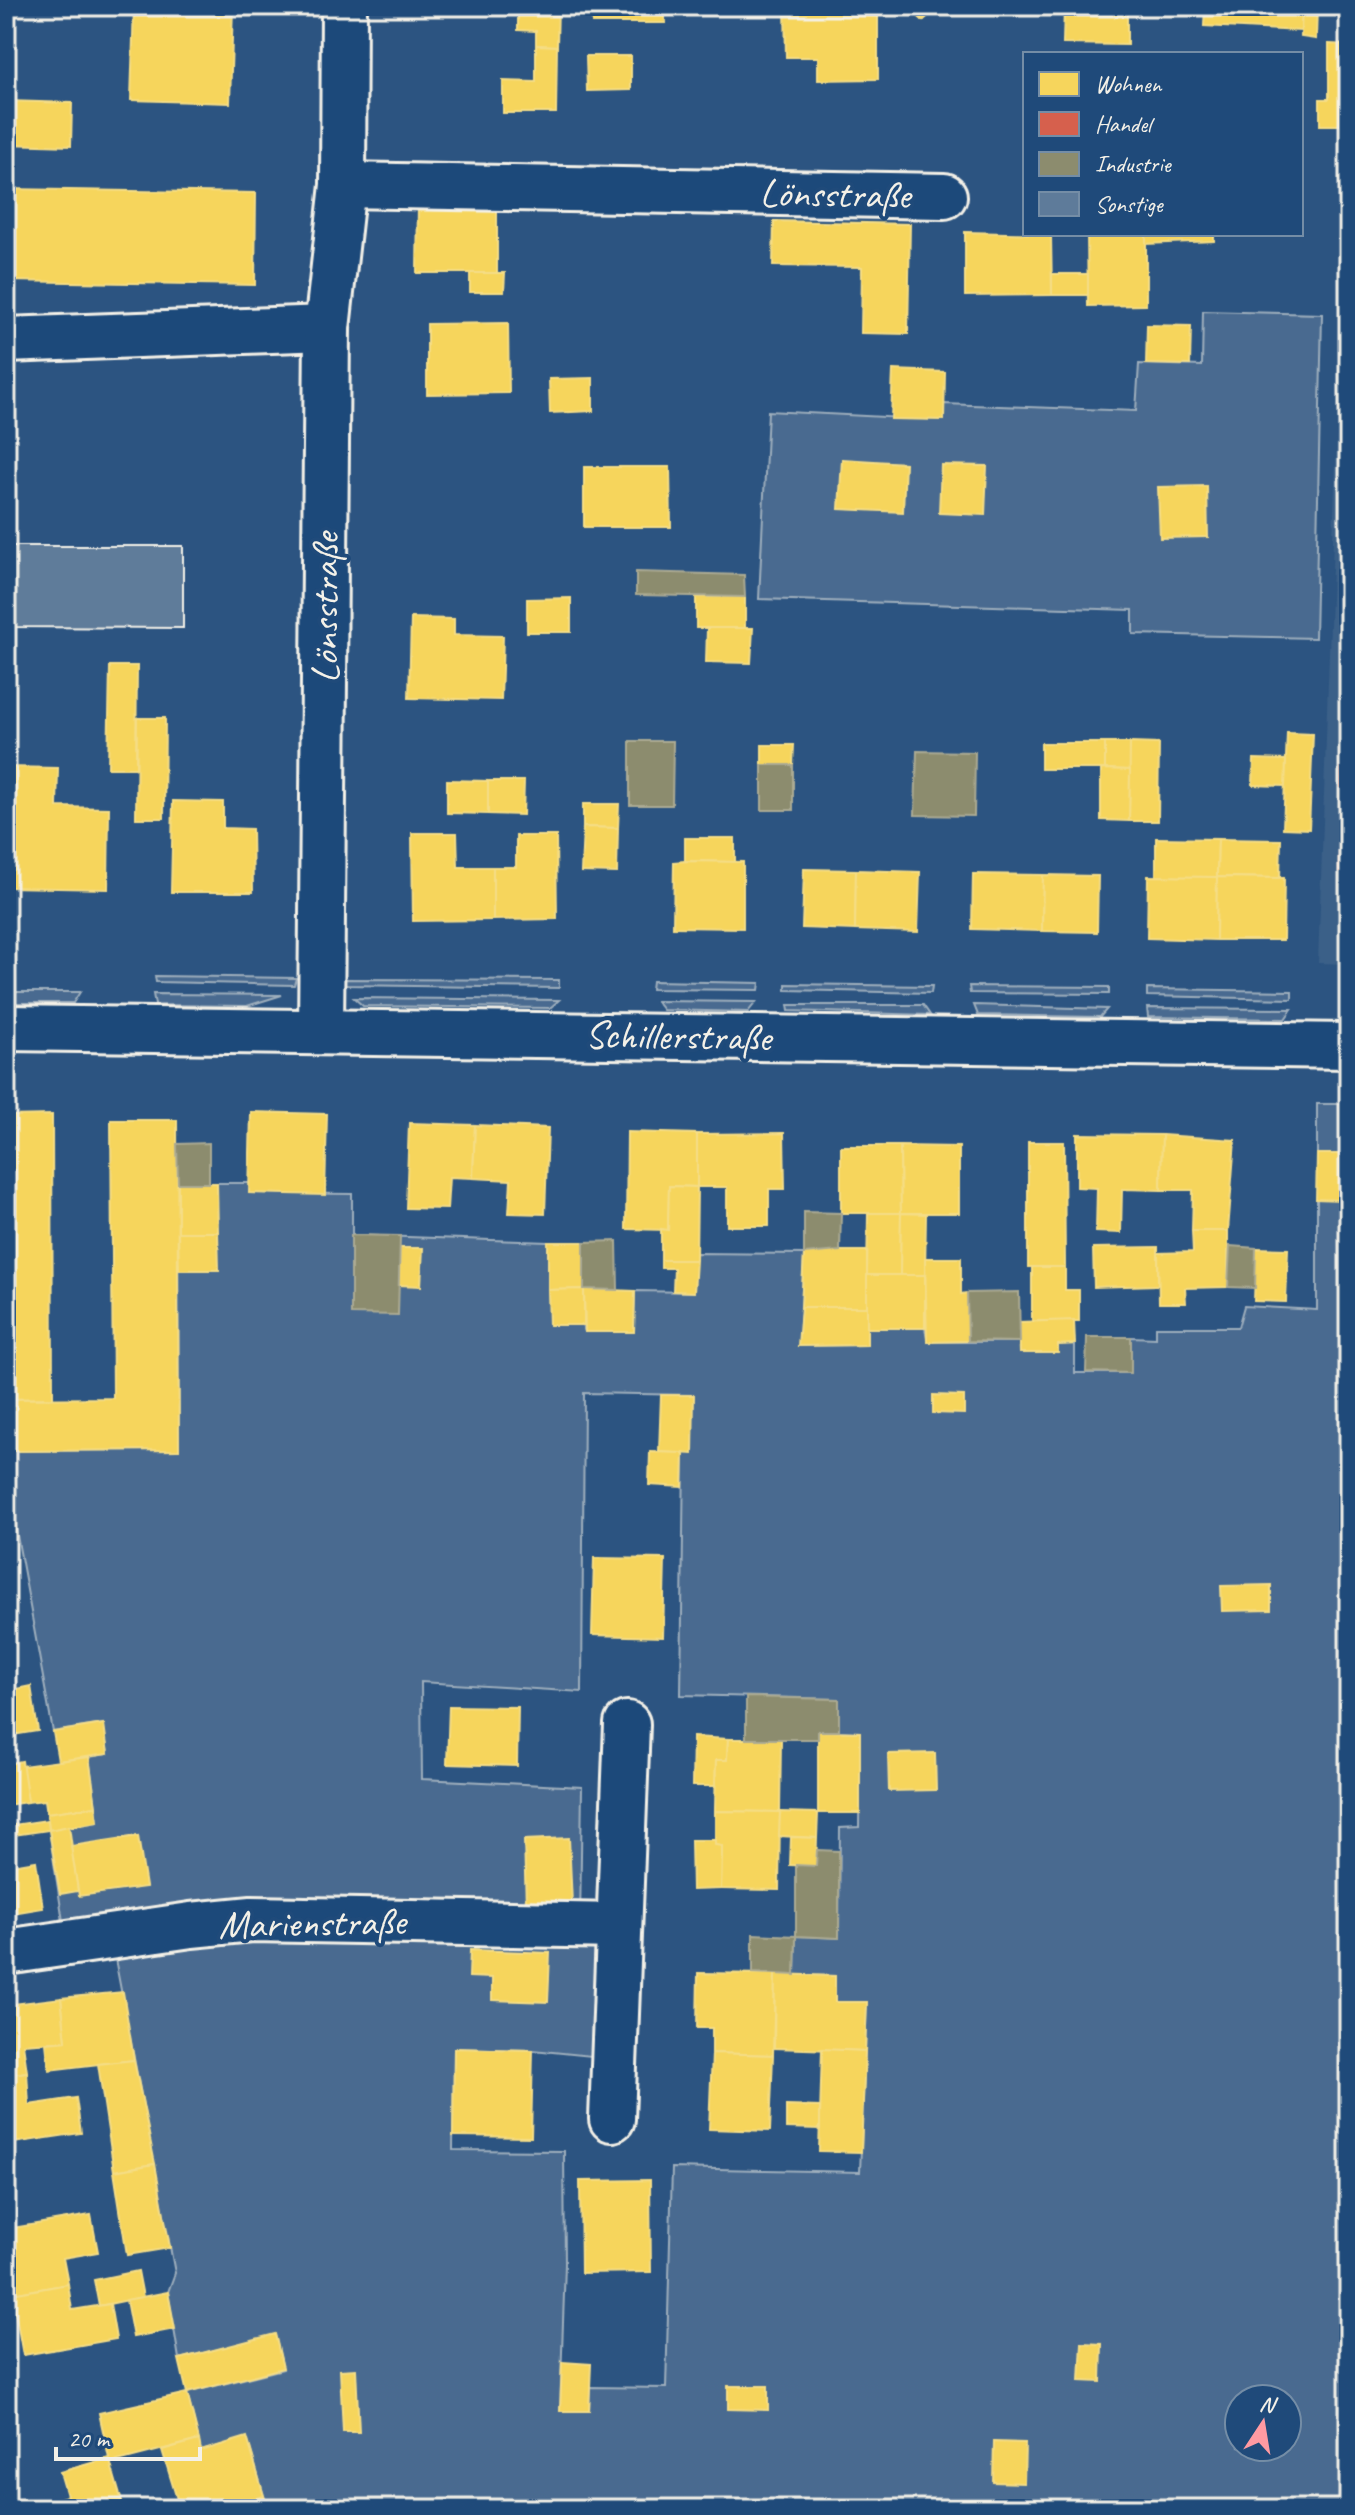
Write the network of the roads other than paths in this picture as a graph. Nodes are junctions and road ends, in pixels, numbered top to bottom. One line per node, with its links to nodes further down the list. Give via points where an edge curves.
1 (344, 6): 2 (street, Lönsstraße)
2 (343, 185): 3 (street, Lönsstraße); 4 (street, Lönsstraße)
3 (944, 196)
4 (327, 328): 5 (street); 7 (street, Lönsstraße)
5 (6, 340)
6 (6, 1028): 7 (street, Schillerstraße)
7 (321, 1031): 8 (street, Schillerstraße)
8 (1349, 1046)
9 (627, 1724): 10 (street)
10 (619, 1926): 11 (street, Marienstraße, via 252,1919); 12 (street)
11 (6, 1952)
12 (612, 2119)

